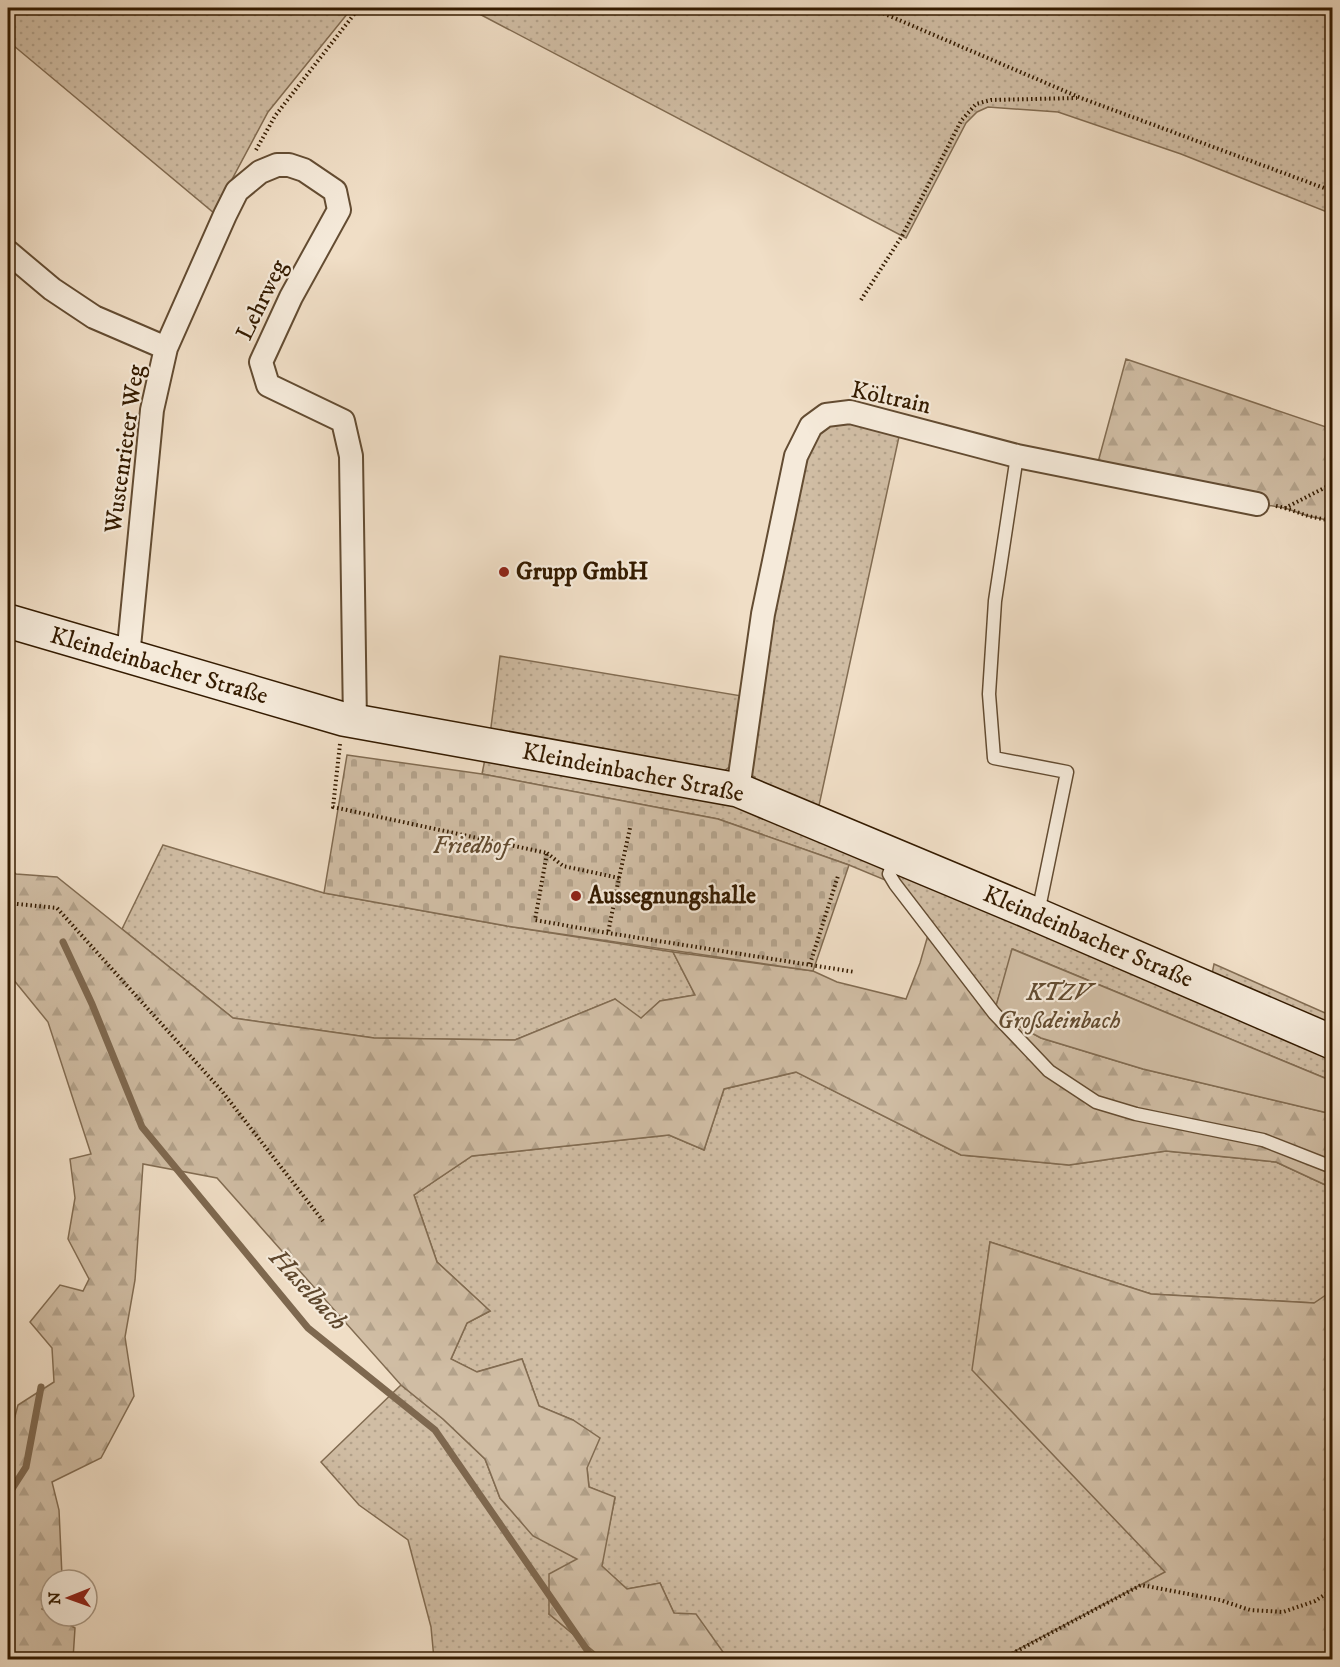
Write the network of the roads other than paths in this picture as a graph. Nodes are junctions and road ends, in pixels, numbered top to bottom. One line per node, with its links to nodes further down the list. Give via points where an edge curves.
1 (237, 191): 3 (street, Wustenrieter Weg); 8 (street, Lehrweg, via 260,172 289,165 304,170 335,191 339,210 261,362 268,385 343,421 351,456)
2 (8, 252): 3 (street, via 94,317)
3 (166, 348): 7 (street, Wustenrieter Weg, via 152,410)
4 (1017, 456): 5 (street, Költrain); 9 (street, Költrain, via 850,412 826,415 811,426 796,456 765,603); 11 (lane, via 995,601 989,694 994,758 1066,772)
5 (1257, 504)
6 (8, 621): 7 (street, Kleindeinbacher Straße)
7 (128, 657): 8 (street, Kleindeinbacher Straße)
8 (349, 721): 9 (street, Kleindeinbacher Straße)
9 (738, 790): 10 (street, Kleindeinbacher Straße)
10 (895, 856): 11 (street, Kleindeinbacher Straße); 13 (lane, via 889,874 895,884 994,1013 1049,1071 1096,1102 1263,1140)
11 (1037, 915): 12 (street, Kleindeinbacher Straße)
12 (1332, 1042)
13 (1332, 1167)

